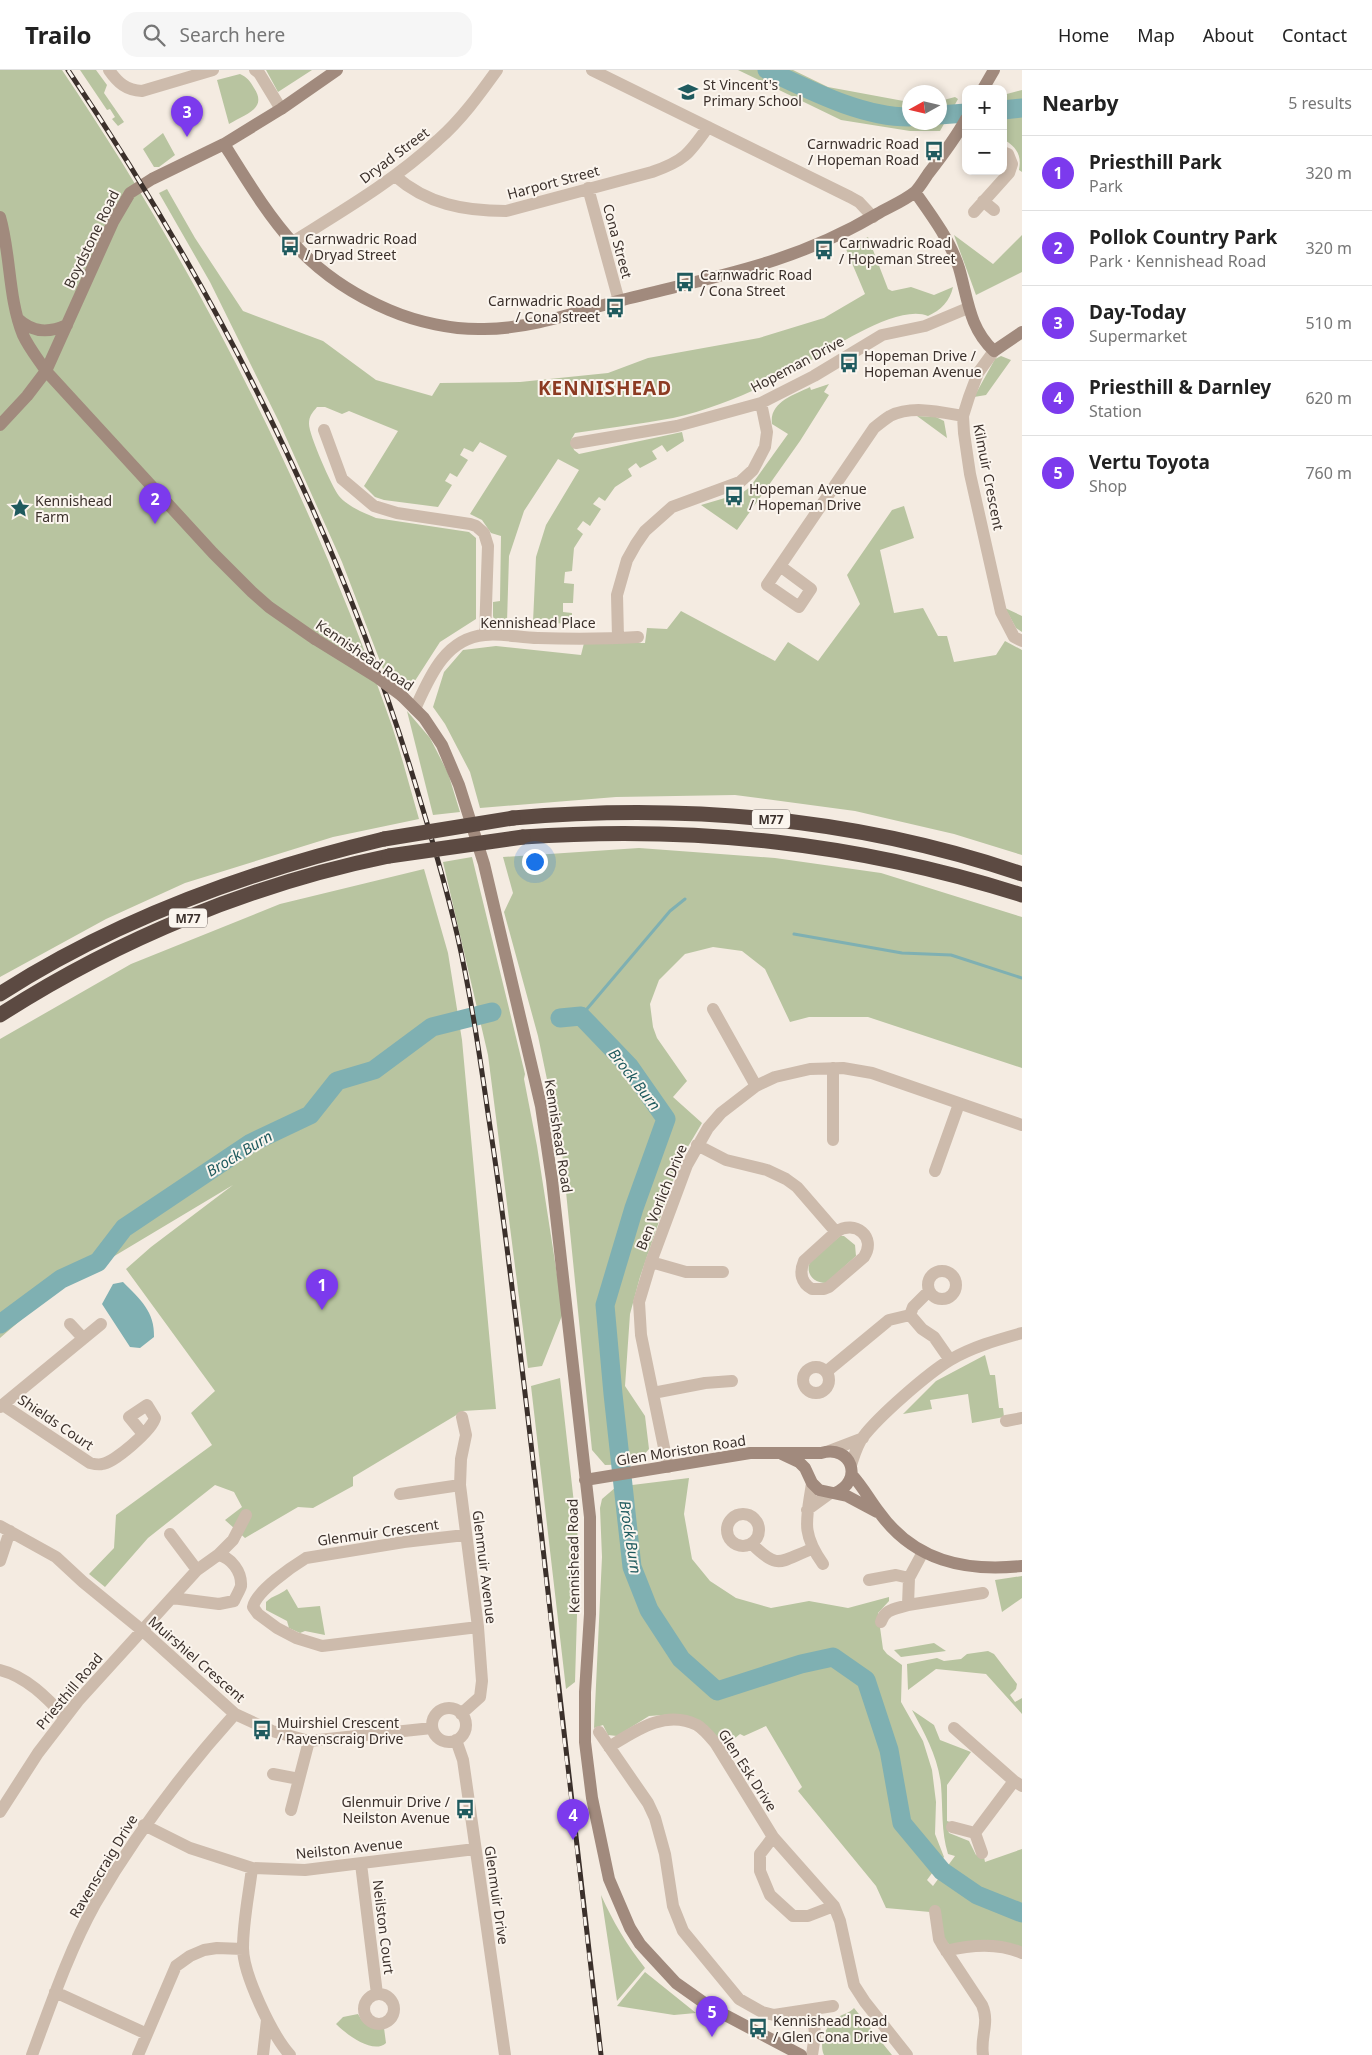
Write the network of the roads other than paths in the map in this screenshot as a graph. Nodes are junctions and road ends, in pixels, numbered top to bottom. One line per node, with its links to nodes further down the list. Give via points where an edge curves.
1 (109, 70): 2 (street, via 123,87 142,91)
2 (213, 70)
3 (255, 70): 9 (street)
4 (337, 70): 9 (street, Boydstone Road)
5 (497, 70): 14 (street, Dryad Street, via 452,127)
6 (592, 70): 10 (street)
7 (994, 70): 8 (street)
8 (985, 85)
9 (281, 109): 12 (street, Boydstone Road)
10 (708, 127): 15 (street, Harport Street, via 684,158 673,165); 21 (street, via 850,196)
11 (962, 128): 16 (street)
12 (224, 144): 22 (street); 26 (street, Boydstone Road, via 130,193)
13 (1007, 154): 17 (street, via 1012,164 1009,173)
14 (395, 176): 15 (street, Harport Street, via 430,199 482,211 506,211); 22 (street, Dryad Street)
15 (588, 188): 23 (street, Cona Street)
16 (915, 192): 21 (street); 24 (street, via 947,239 959,268)
17 (983, 201): 18 (street); 19 (street)
18 (994, 210)
19 (974, 212)
20 (0, 217): 25 (street, Kennishead Road)
21 (873, 217): 23 (street, via 806,250 768,264)
22 (291, 243): 23 (street, via 356,295 390,311 452,327 484,329 520,325)
23 (619, 301)
24 (968, 308): 28 (street, via 977,331); 30 (street, Hopeman Drive, via 925,326 882,334 814,376)
25 (18, 319): 26 (street, via 37,330 56,330); 29 (street, Kennishead Road, via 29,346)
26 (67, 325): 29 (street, Boydstone Road)
27 (1022, 332): 28 (street, Kilmuir Crescent)
28 (994, 351): 31 (street, Kilmuir Crescent, via 978,373)
29 (46, 371): 32 (street, Boydstone Road); 40 (street, Kennishead Road, bridge, via 252,592 315,639 378,678)
30 (761, 403): 34 (street, Hopeman Drive, via 677,426); 38 (street, via 767,432 765,447 753,470 740,482 672,507 645,530 636,544 627,560 618,595)
31 (963, 416): 35 (street, via 930,410 908,412 891,415 874,428); 39 (street, Kilmuir Crescent, via 970,474 1001,612 1014,637)
32 (0, 425)
33 (324, 430): 36 (street, via 342,479 374,506 397,513 465,522 484,533 488,546)
34 (576, 442)
35 (780, 566)
36 (485, 635): 38 (street, Kennishead Place); 40 (street, Kennishead Place, via 472,637 444,656)
37 (638, 637): 38 (street, Kennishead Place)
38 (618, 638)
39 (1022, 641)
40 (415, 709): 77 (street, Kennishead Road, via 442,745 467,808 492,896 541,1106)
41 (1022, 874): 43 (highway, M77, bridge, via 894,839 783,820 654,812 514,818 384,839 233,881 140,918)
42 (1022, 895): 45 (highway, M77, bridge, via 904,862 792,842 662,832 523,837 389,856 253,893 141,938 74,971)
43 (0, 994)
44 (713, 1009): 47 (street)
45 (0, 1015)
46 (833, 1068): 47 (street, Ben Vorlich Drive, via 792,1072); 48 (street, Ben Vorlich Drive, via 853,1068 872,1073); 50 (street)
47 (756, 1086): 51 (street, Ben Vorlich Drive, via 720,1113)
48 (959, 1104): 49 (street, Ben Vorlich Drive); 52 (street)
49 (1022, 1125)
50 (833, 1140)
51 (697, 1145): 53 (street, via 726,1160 766,1170 786,1179); 54 (street, Ben Vorlich Drive)
52 (935, 1171)
53 (836, 1232): 53 (street, via 848,1226 858,1229 867,1240 868,1252 829,1287 812,1290 804,1283 801,1267)
54 (651, 1262): 55 (street, via 686,1272); 65 (street, Ben Vorlich Drive, via 642,1291 639,1321)
55 (723, 1272)
56 (929, 1291): 57 (street, via 913,1307)
57 (910, 1315): 62 (street, via 922,1330 934,1337); 63 (street, via 889,1320)
58 (70, 1324): 61 (street)
59 (101, 1324): 61 (street, Shields Court)
60 (1022, 1333): 62 (street, via 988,1342)
61 (82, 1338): 66 (street, Shields Court)
62 (950, 1360): 71 (street, via 929,1375)
63 (826, 1372)
64 (732, 1381): 65 (street)
65 (652, 1393): 74 (street, Ben Vorlich Drive)
66 (2, 1406): 70 (street, Shields Court, via 90,1463 102,1464 115,1459)
67 (462, 1416): 78 (street, Glenmuir Avenue, via 466,1435)
68 (1022, 1418): 69 (street)
69 (1006, 1421)
70 (143, 1434)
71 (863, 1438): 72 (street); 75 (street)
72 (825, 1452): 73 (street, Glen Moriston Road); 75 (street, Glen Moriston Road, via 842,1454); 76 (street, via 812,1462)
73 (782, 1454): 74 (street, Glen Moriston Road, via 750,1453); 76 (street, Glen Moriston Road, via 799,1462)
74 (668, 1467): 77 (street, Glen Moriston Road)
75 (851, 1470): 79 (street, via 849,1484); 82 (street, Glen Moriston Road)
76 (811, 1479): 79 (street, Glen Moriston Road, via 819,1490); 81 (street)
77 (585, 1480): 142 (street, Kennishead Road, via 590,1538 590,1614 584,1715 587,1766 602,1850 616,1898 640,1944 676,1983 710,2008)
78 (460, 1485): 80 (street); 86 (street, Glenmuir Avenue)
79 (832, 1493): 81 (street); 82 (street, Glen Moriston Road, via 860,1501)
80 (400, 1494)
81 (807, 1510): 88 (street, via 806,1524)
82 (879, 1513): 89 (street, Glen Moriston Road)
83 (246, 1515): 90 (street, Priesthill Road, via 233,1540)
84 (5, 1529): 91 (street); 102 (street, Muirshiel Crescent, via 56,1556 82,1582)
85 (170, 1534): 94 (street)
86 (465, 1535): 101 (street, Glenmuir Avenue); 101 (street, Glenmuir Crescent, via 306,1558 262,1593 253,1607 277,1628 322,1646)
87 (752, 1544): 88 (street, via 774,1562 782,1562)
88 (812, 1548): 92 (street)
89 (923, 1552): 93 (street, Glen Moriston Road, via 958,1565 980,1568); 95 (street)
90 (218, 1556): 94 (street, Priesthill Road); 98 (street, via 235,1565 239,1575 241,1586 234,1601 219,1604)
91 (0, 1561)
92 (823, 1564)
93 (1022, 1566)
94 (197, 1570): 98 (street, Priesthill Road)
95 (909, 1578): 96 (street, via 896,1575); 99 (street)
96 (870, 1580)
97 (983, 1593): 99 (street)
98 (172, 1598): 102 (street, Priesthill Road)
99 (908, 1606): 100 (street, via 887,1611)
100 (882, 1622)
101 (478, 1627): 105 (street, Glenmuir Avenue, via 480,1697)
102 (143, 1631): 104 (street, Muirshiel Crescent); 106 (street, Priesthill Road, via 97,1677)
103 (0, 1670): 106 (street, via 27,1682)
104 (235, 1714): 111 (street, Muirshiel Crescent, via 272,1731); 118 (street, Ravenscraig Drive)
105 (461, 1714): 107 (street, via 452,1709 441,1710 434,1718); 110 (street, via 465,1728)
106 (65, 1717): 117 (street, Priesthill Road, via 38,1752)
107 (432, 1728): 110 (street, via 441,1740); 111 (street, Muirshiel Crescent)
108 (954, 1728): 115 (street)
109 (599, 1732): 112 (street)
110 (456, 1740): 122 (street, Glenmuir Drive, via 463,1760)
111 (309, 1741): 114 (street)
112 (609, 1747): 121 (street, Glen Esk Drive, via 648,1724 674,1720 698,1725 716,1744); 134 (street, via 655,1818 665,1854 673,1906 684,1931 745,2004 774,2015)
113 (273, 1774): 114 (street)
114 (299, 1780): 116 (street)
115 (1018, 1784): 120 (street)
116 (291, 1810)
117 (0, 1812)
118 (144, 1825): 125 (street, Neilston Avenue, via 190,1848); 131 (street, Ravenscraig Drive, via 95,1905)
119 (952, 1827): 120 (street)
120 (975, 1833): 123 (street)
121 (773, 1837): 126 (street, Glen Esk Drive); 126 (street, via 760,1854 760,1871 770,1895 794,1916 808,1916)
122 (475, 1849): 124 (street, Neilston Avenue); 141 (street, Glenmuir Drive)
123 (982, 1853)
124 (360, 1864): 125 (street, Neilston Avenue, via 305,1870); 132 (street, Neilston Court)
125 (252, 1868): 128 (street)
126 (834, 1906): 144 (street, Glen Esk Drive, via 854,1985)
127 (935, 1911): 129 (street, via 939,1939)
128 (243, 1949): 135 (street, via 249,1976); 136 (street, via 204,1950 176,1966)
129 (946, 1951): 130 (street, via 979,1946 1012,1949); 145 (street, via 986,2015 981,2046)
130 (1022, 1954)
131 (55, 1992): 136 (street); 137 (street, Ravenscraig Drive)
132 (377, 1994)
133 (834, 2006): 134 (street)
134 (812, 2010): 143 (street, via 815,2035)
135 (267, 2020): 139 (street); 140 (street)
136 (147, 2034): 138 (street)
137 (32, 2055)
138 (138, 2055)
139 (263, 2055)
140 (290, 2055)
141 (505, 2055)
142 (800, 2055)
143 (812, 2055)
144 (907, 2055)
145 (983, 2055)

